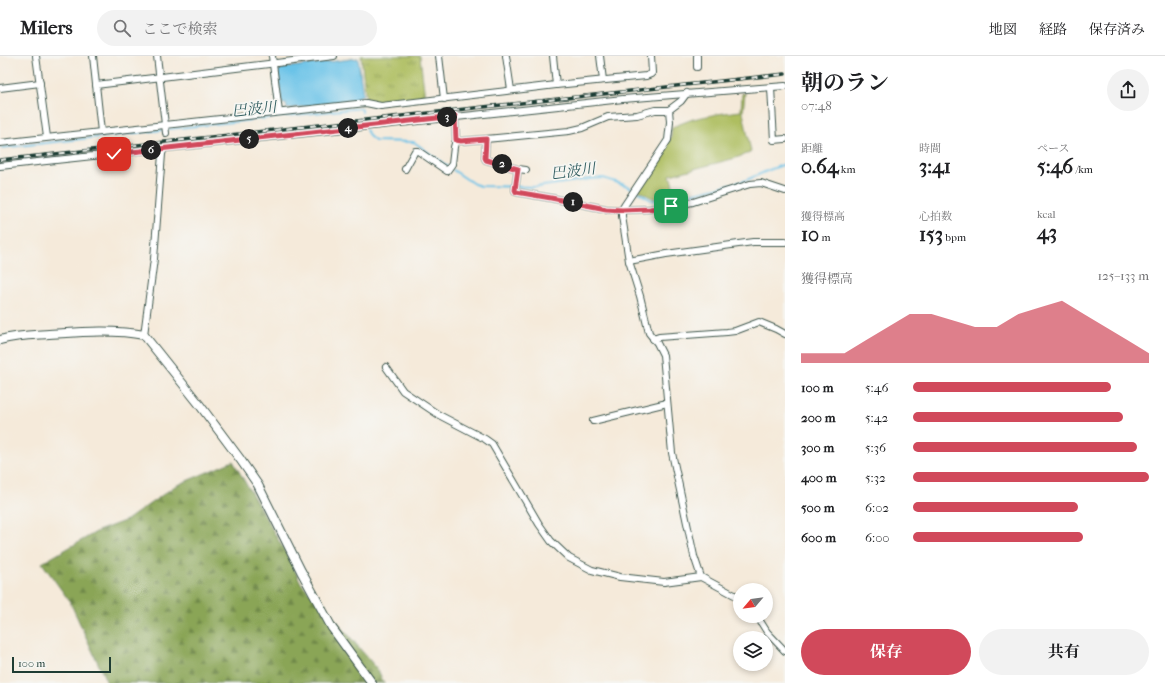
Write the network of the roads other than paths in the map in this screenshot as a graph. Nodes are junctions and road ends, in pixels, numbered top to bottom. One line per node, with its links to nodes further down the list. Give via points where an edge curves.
1 (36, 56): 16 (street)
2 (93, 56): 17 (street)
3 (157, 56): 14 (street)
4 (272, 56): 12 (street)
5 (334, 56): 12 (street)
6 (439, 56): 24 (street)
7 (506, 56): 22 (street)
8 (553, 56): 18 (street)
9 (600, 56): 15 (street)
10 (651, 56): 15 (street, via 651,74)
11 (697, 56): 13 (street)
12 (273, 64): 14 (street); 26 (street)
13 (697, 67)
14 (160, 77): 17 (street); 28 (street)
15 (603, 80): 18 (street)
16 (40, 83): 20 (street); 31 (street)
17 (96, 85): 29 (street)
18 (556, 85): 22 (street)
19 (785, 86): 21 (street)
20 (0, 88)
21 (771, 88): 23 (street); 33 (street, via 774,140)
22 (511, 90): 24 (street)
23 (687, 93): 25 (street); 27 (street)
24 (444, 99): 26 (street, via 381,106 366,103)
25 (669, 110): 32 (street, via 608,117 569,131); 42 (street, via 668,140)
26 (279, 112): 28 (street)
27 (455, 116): 34 (street); 36 (street)
28 (165, 125): 29 (street); 30 (street)
29 (101, 132): 31 (street)
30 (166, 133)
31 (47, 138): 35 (street)
32 (486, 139): 34 (street); 39 (street, via 486,160)
33 (785, 139)
34 (456, 140): 38 (street, via 452,164 447,171 418,151 415,151)
35 (0, 143)
36 (164, 148): 37 (street); 46 (street)
37 (0, 166)
38 (405, 169)
39 (518, 169): 40 (street); 42 (street, via 516,192)
40 (526, 170)
41 (785, 191): 42 (street, via 761,184 750,184 693,202 650,209)
42 (622, 210): 44 (street)
43 (785, 242): 44 (street, via 753,242 666,254)
44 (629, 262): 47 (street, via 648,333)
45 (785, 334): 47 (street, via 759,322 735,331)
46 (144, 335): 48 (street, via 127,332 70,333); 56 (street, via 199,404 258,485 332,628)
47 (653, 339): 50 (street, via 663,355)
48 (0, 340)
49 (386, 367): 52 (street, via 403,391 439,415 492,444 539,524 551,541 569,558 592,570 620,577 664,582)
50 (667, 403): 51 (street); 52 (street, via 672,454)
51 (594, 421)
52 (700, 577): 53 (street)
53 (733, 594)
54 (761, 623): 55 (street)
55 (785, 651)
56 (372, 683)

